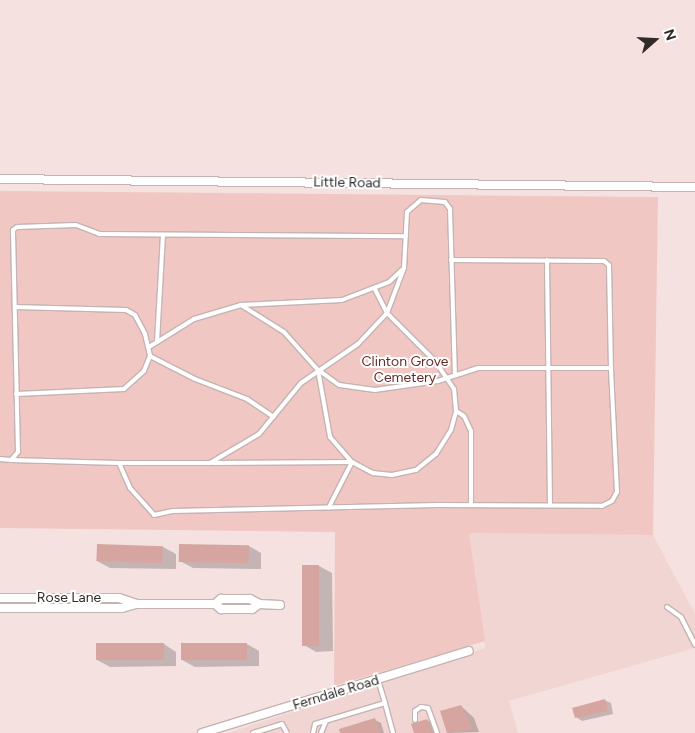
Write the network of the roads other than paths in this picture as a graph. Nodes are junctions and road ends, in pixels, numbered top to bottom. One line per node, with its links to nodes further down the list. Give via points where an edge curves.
1 (0, 179): 2 (street, Little Road)
2 (695, 186)
3 (163, 234): 4 (lane); 10 (lane, via 99,234 76,225 17,227 13,230); 12 (lane)
4 (406, 236): 5 (lane, via 408,212 412,206 421,200 444,202 450,210); 7 (lane)
5 (451, 260): 6 (lane); 18 (lane)
6 (547, 260): 15 (lane); 16 (lane, via 604,261 609,265)
7 (404, 268): 8 (lane); 11 (lane)
8 (375, 289): 9 (lane, via 323,302); 11 (lane)
9 (241, 305): 12 (lane, via 194,319); 17 (lane, via 284,332)
10 (15, 307): 13 (lane, via 126,310 135,316); 20 (lane)
11 (387, 313): 17 (lane, via 358,344); 19 (lane)
12 (157, 342): 13 (lane)
13 (149, 347): 14 (lane)
14 (150, 356): 20 (lane, via 139,376 124,389); 22 (lane, via 195,379 247,399)
15 (548, 368): 16 (lane); 18 (lane, via 478,368); 29 (lane)
16 (611, 368): 29 (lane, via 617,492 612,501 602,506)
17 (318, 370): 19 (lane, via 340,385 375,390 438,381); 22 (lane, via 301,383); 25 (lane, via 330,437)
18 (454, 373): 19 (lane)
19 (448, 376): 21 (lane)
20 (16, 394): 24 (lane, via 18,452)
21 (456, 411): 25 (lane, via 451,430 436,454 416,470 392,475 373,473); 28 (lane, via 464,416 471,431)
22 (274, 417): 27 (lane, via 259,434)
23 (0, 459): 24 (lane)
24 (11, 460): 26 (lane)
25 (352, 462): 27 (lane); 30 (lane)
26 (119, 463): 27 (lane); 30 (lane, via 130,488 154,515 173,511)
27 (210, 463)
28 (471, 505): 29 (lane); 30 (lane)
29 (550, 505)
30 (329, 507)
31 (0, 598): 32 (street, Rose Lane, via 119,598)
32 (136, 604): 33 (street, Rose Lane, via 215,604 222,609 252,609 258,604); 35 (street, Rose Lane, via 122,608)
33 (280, 605)
34 (667, 607): 36 (lane, via 681,616)
35 (0, 608)
36 (695, 645)
37 (469, 651): 38 (street, Ferndale Road)
38 (378, 680): 39 (lane); 42 (street, Ferndale Road)
39 (385, 703): 41 (lane); 47 (lane)
40 (416, 720): 48 (lane, via 415,711 421,707 428,708)
41 (326, 721): 45 (lane, via 316,724); 46 (lane)
42 (202, 733)
43 (253, 733): 44 (lane, via 282,724)
44 (287, 733)
45 (313, 733)
46 (321, 733)
47 (393, 733)
48 (436, 733)

